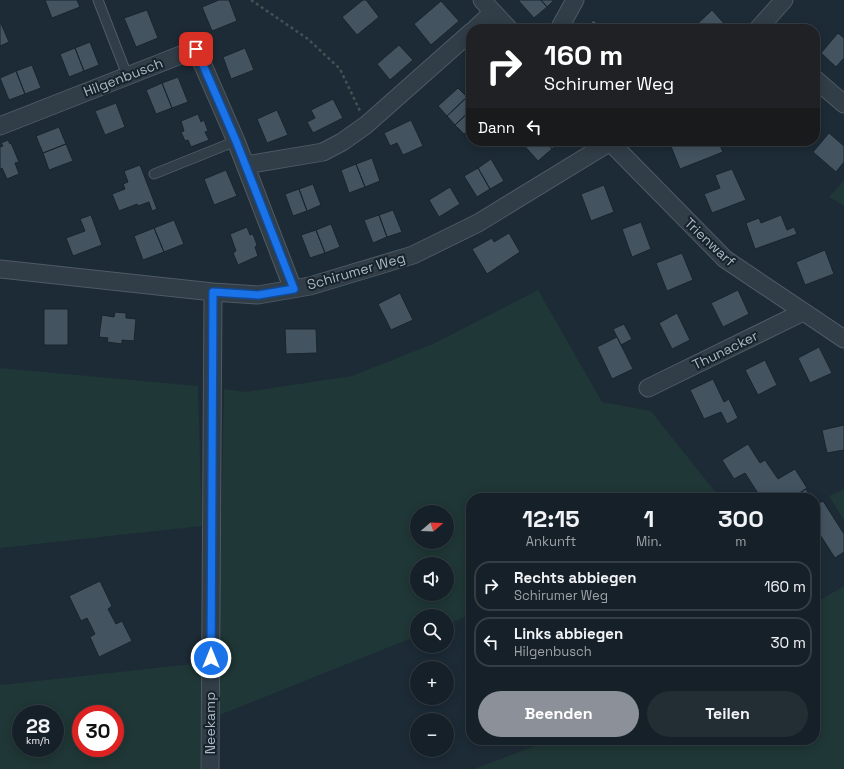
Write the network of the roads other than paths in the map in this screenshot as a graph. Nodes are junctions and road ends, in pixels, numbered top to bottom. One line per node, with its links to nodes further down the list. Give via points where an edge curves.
1 (98, 0): 11 (lane)
2 (482, 0): 5 (street)
3 (575, 0): 8 (street)
4 (784, 0): 9 (street)
5 (492, 13): 6 (street); 7 (street)
6 (480, 24)
7 (504, 24)
8 (562, 24)
9 (762, 24)
10 (466, 36): 18 (street, via 366,125 342,142 323,152)
11 (127, 75): 14 (street, Hilgenbusch); 15 (street, Hilgenbusch, via 196,49)
12 (820, 83): 13 (street)
13 (844, 104)
14 (0, 126)
15 (236, 141): 18 (street, Hilgenbusch); 19 (lane)
16 (602, 146): 21 (street, Schirumer Weg, via 478,223 413,255)
17 (615, 146): 23 (street, Trienwarf, via 725,259)
18 (246, 165): 21 (street, Hilgenbusch)
19 (154, 174)
20 (0, 269): 22 (street, Schirumer Weg)
21 (294, 289): 22 (street, Schirumer Weg, via 258,295)
22 (213, 292): 26 (street, Neekamp)
23 (803, 312): 24 (street, Trienwarf); 25 (street, Thunacker)
24 (844, 339)
25 (648, 388)
26 (210, 769)

